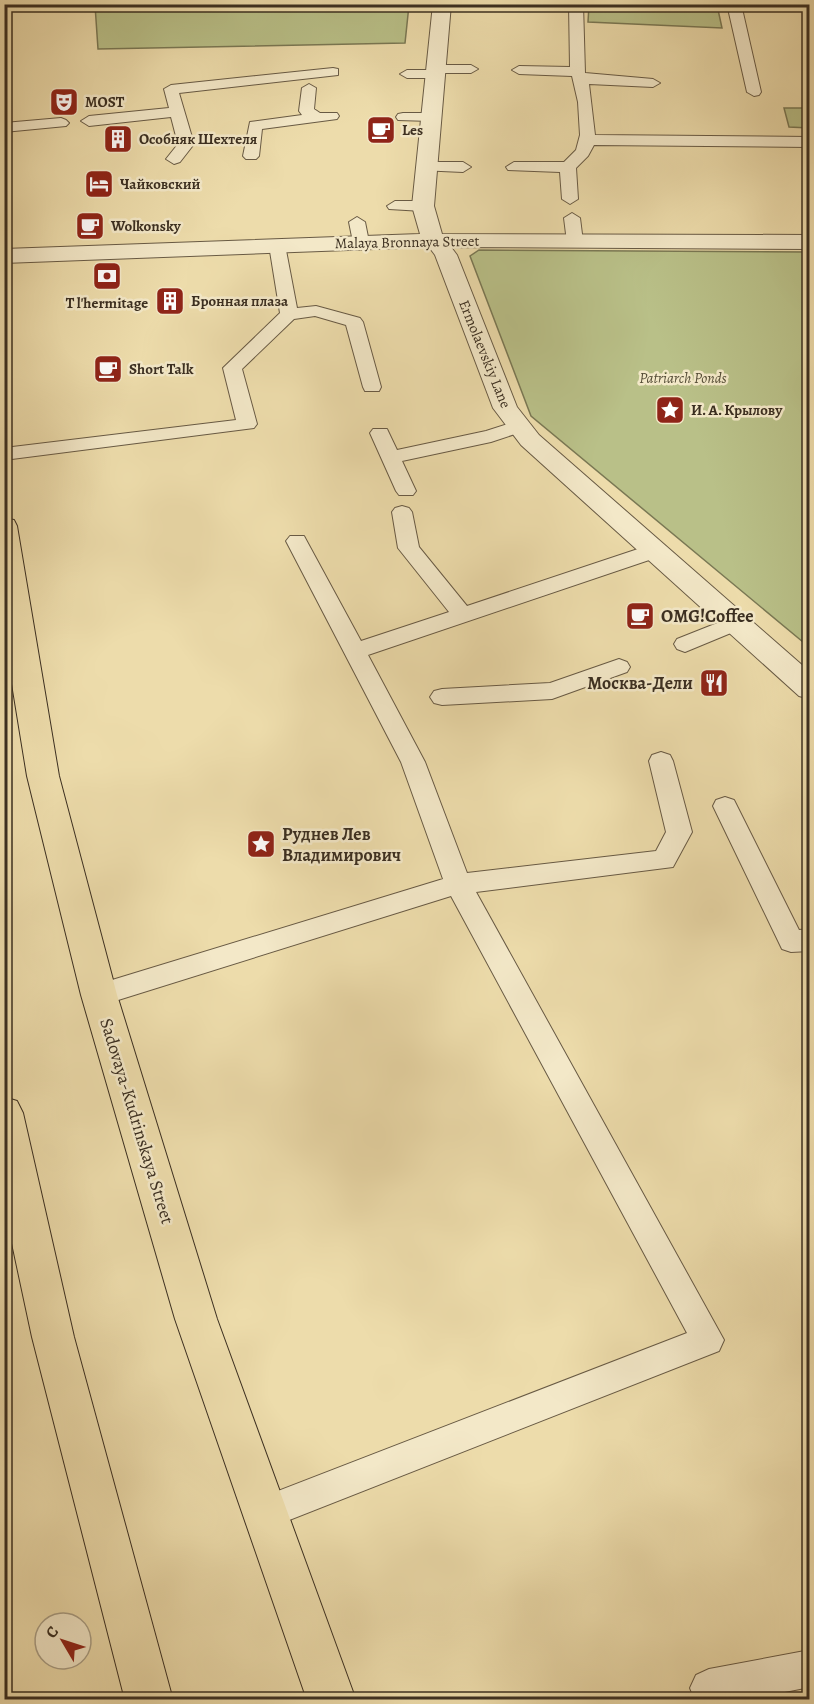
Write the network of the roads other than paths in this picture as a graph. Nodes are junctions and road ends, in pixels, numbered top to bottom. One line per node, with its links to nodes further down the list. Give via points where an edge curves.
1 (442, 4): 6 (street, Ermolaevskiy Lane)
2 (576, 4): 9 (lane)
3 (734, 4): 12 (lane)
4 (471, 69): 6 (lane)
5 (519, 70): 9 (lane)
6 (435, 71): 8 (lane); 17 (street, Ermolaevskiy Lane)
7 (333, 72): 13 (lane, via 171,89)
8 (407, 74)
9 (578, 74): 10 (lane, via 590,80); 21 (lane, via 584,86)
10 (653, 83)
11 (309, 88): 14 (lane, via 306,111)
12 (754, 92)
13 (178, 112): 18 (lane); 24 (lane, via 186,144)
14 (315, 116): 15 (lane); 23 (lane, via 255,125)
15 (332, 116)
16 (403, 117): 17 (lane)
17 (431, 117): 25 (street, Ermolaevskiy Lane)
18 (88, 121)
19 (62, 123): 20 (lane)
20 (4, 128)
21 (587, 140): 22 (lane); 28 (lane, via 584,150)
22 (810, 142)
23 (251, 156)
24 (174, 159)
25 (425, 167): 26 (lane); 31 (street, Ermolaevskiy Lane)
26 (463, 167)
27 (514, 167): 28 (lane)
28 (568, 167): 29 (lane)
29 (570, 199)
30 (395, 206): 31 (lane)
31 (423, 206): 33 (street, Ermolaevskiy Lane)
32 (572, 218): 34 (lane)
33 (435, 241): 34 (street, Malaya Bronnaya Street); 36 (street, Malaya Bronnaya Street, via 359,232); 40 (street, Ermolaevskiy Lane, via 446,255 505,408)
34 (575, 242): 35 (street, Malaya Bronnaya Street)
35 (810, 242)
36 (277, 245): 37 (street, Malaya Bronnaya Street); 38 (lane)
37 (4, 256)
38 (289, 314): 39 (lane, via 316,311 354,322); 42 (lane, via 232,368 247,424)
39 (372, 387)
40 (517, 427): 43 (lane); 46 (street, Ermolaevskiy Lane)
41 (380, 433): 43 (lane)
42 (4, 454)
43 (391, 457): 47 (lane, via 404,502 409,548)
44 (4, 526): 58 (main road, Sadovaya-Kudrinskaya Street, via 43,776)
45 (297, 541): 50 (lane)
46 (654, 551): 47 (lane); 48 (street, Ermolaevskiy Lane)
47 (463, 615): 50 (lane)
48 (735, 623): 49 (lane); 52 (street, Ermolaevskiy Lane)
49 (685, 644)
50 (355, 651): 56 (lane, via 413,762)
51 (619, 667): 53 (lane, via 552,691)
52 (810, 689)
53 (442, 697)
54 (661, 761): 56 (lane, via 679,832 664,861)
55 (725, 806): 57 (lane, via 791,941)
56 (458, 884): 58 (lane); 60 (lane, via 708,1340)
57 (810, 940)
58 (99, 994): 60 (main road, Sadovaya-Kudrinskaya Street, via 196,1318)
59 (4, 1113): 63 (main road, via 53,1337)
60 (264, 1514): 64 (main road, Sadovaya-Kudrinskaya Street)
61 (810, 1668): 62 (lane)
62 (709, 1688)
63 (149, 1700)
64 (332, 1700)

